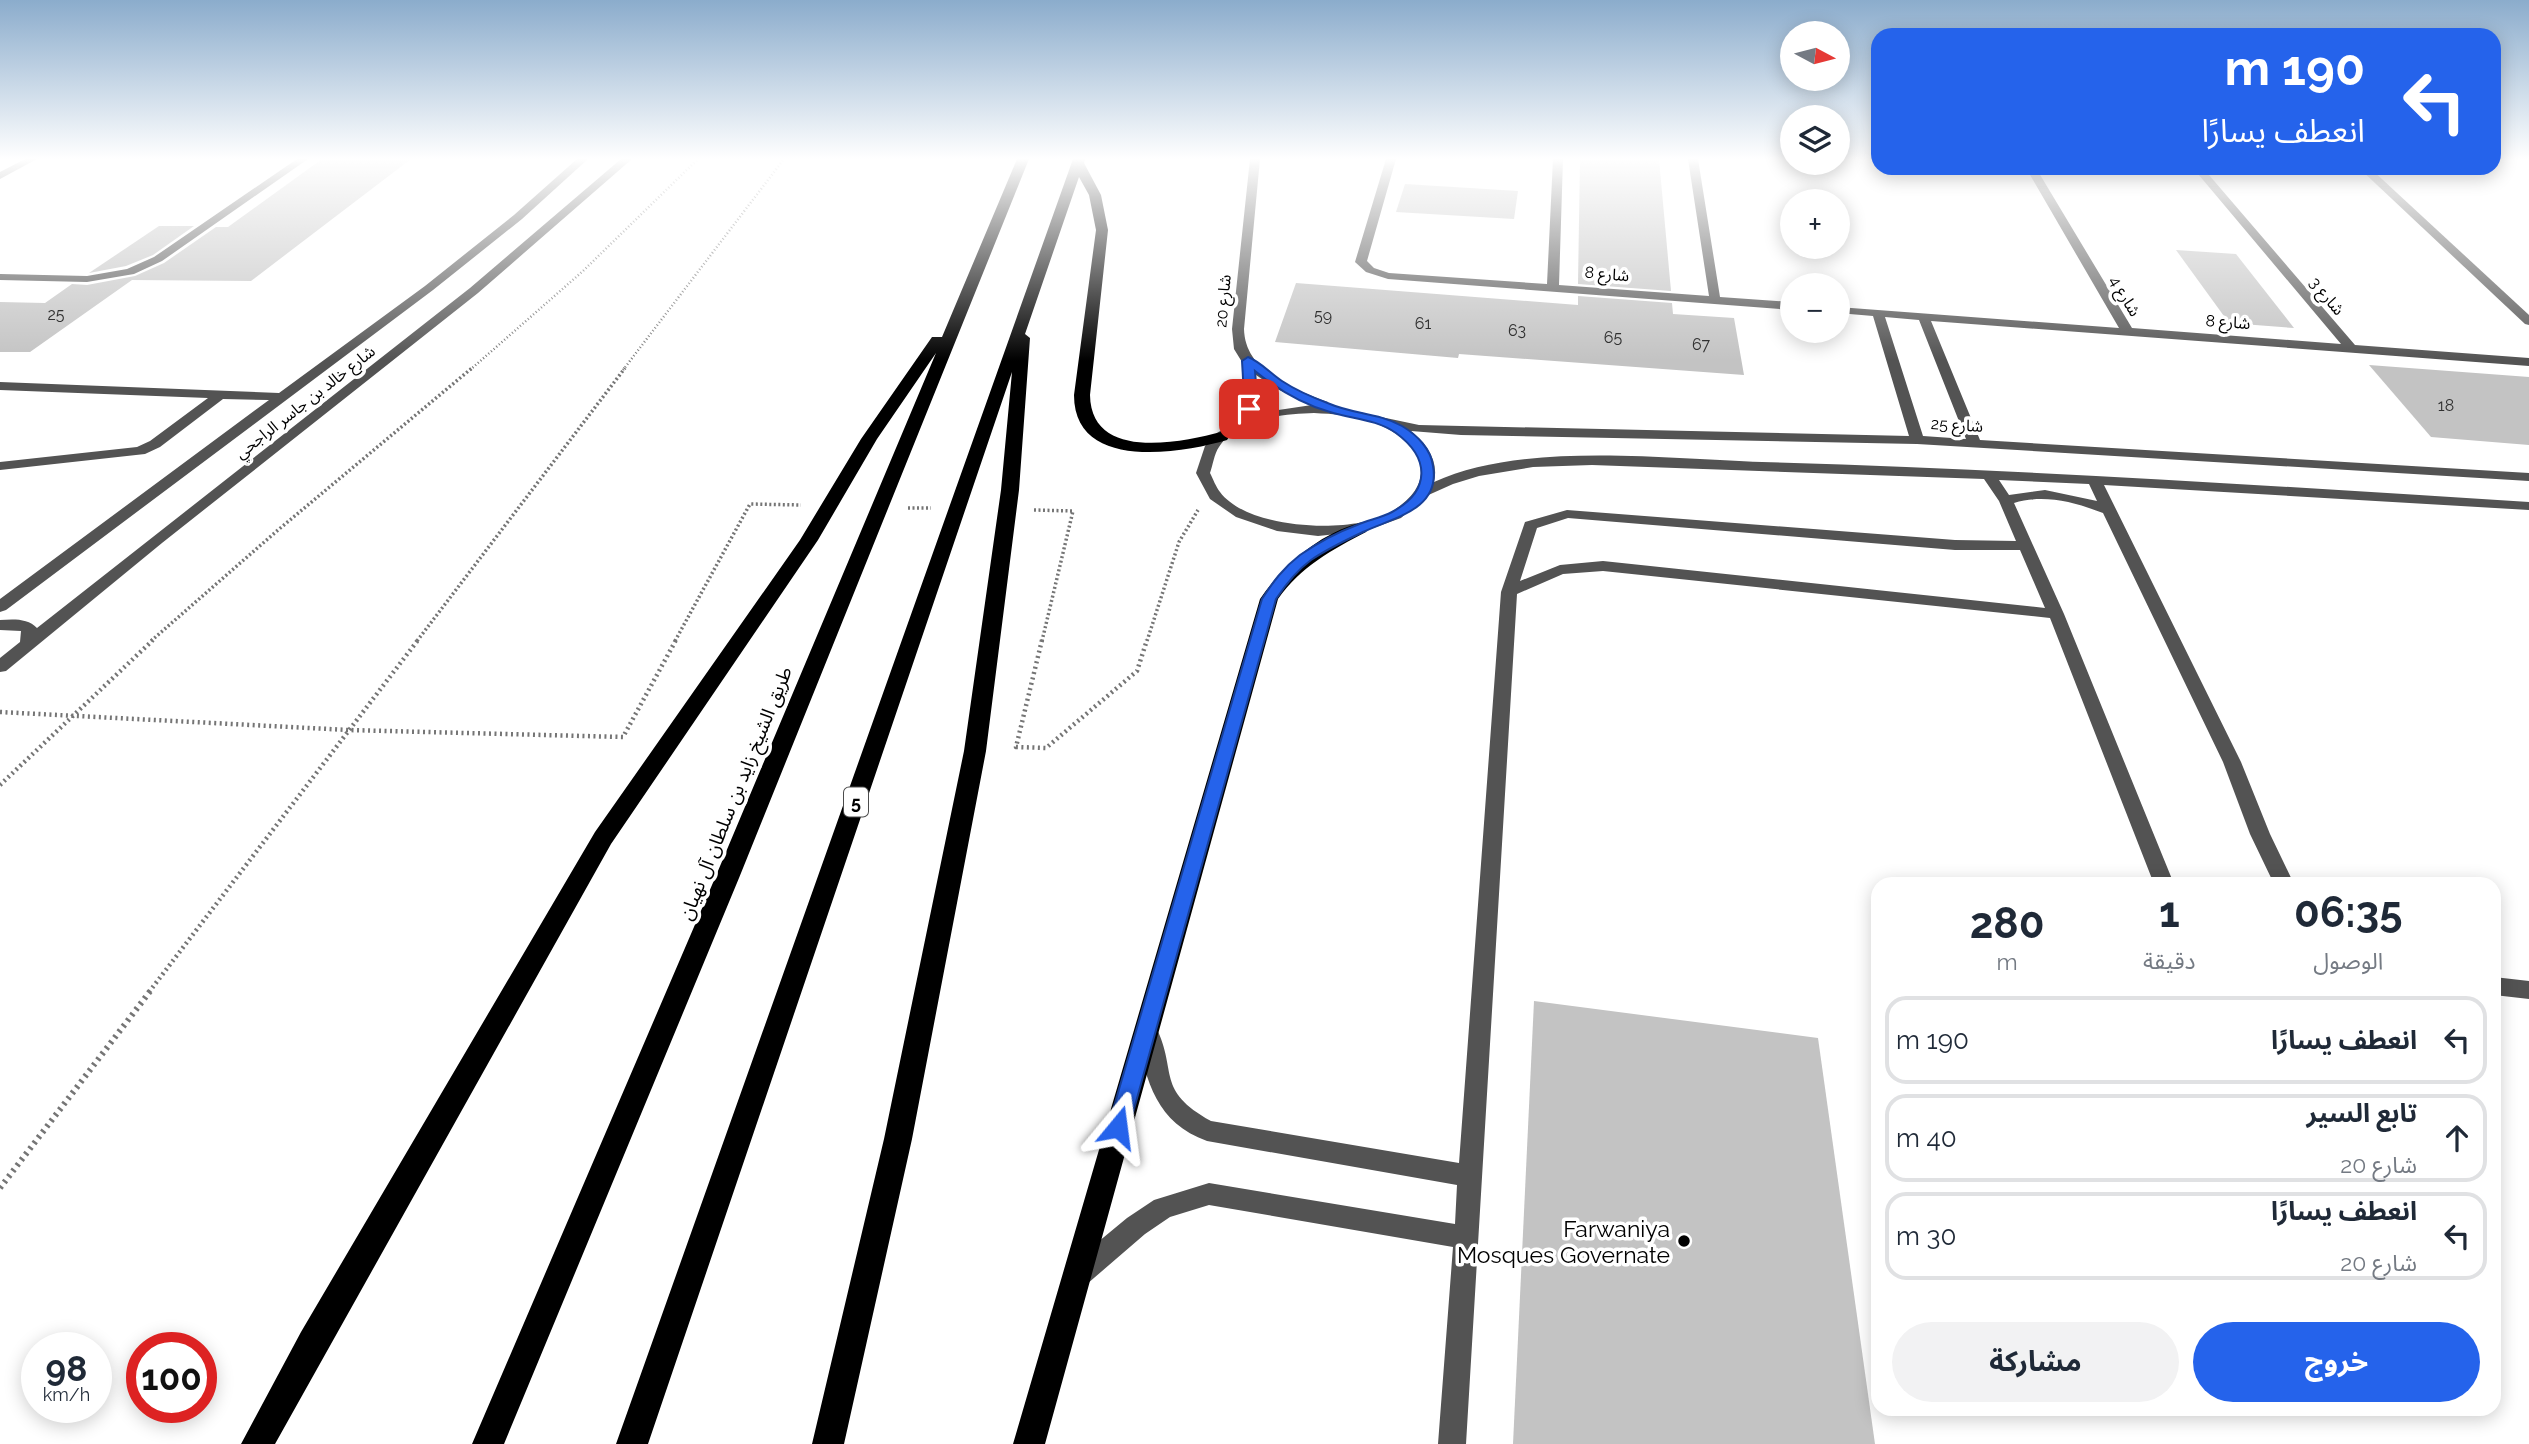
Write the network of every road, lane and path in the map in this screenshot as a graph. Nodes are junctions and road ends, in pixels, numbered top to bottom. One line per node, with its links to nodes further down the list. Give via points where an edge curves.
1 (204, 226): 18 (street, via 130,272 87,279)
2 (506, 226): 20 (street, شارع خالد بن جاسر الراجحي)
3 (513, 226): 17 (street, via 520,233)
4 (554, 226): 17 (street, شارع خالد بن جاسر الراجحي)
5 (631, 226): 65 (path, via 565,289 216,583)
6 (733, 226): 66 (path)
7 (994, 226): 23 (highway, طريق الشيخ زايد بن سلطان آل نهيان)
8 (1054, 226): 24 (highway, 5)
9 (1101, 226): 40 (highway, via 1082,395 1085,419 1101,436 1140,446 1179,447)
10 (1248, 226): 32 (street, شارع 20, via 1238,329 1240,348)
11 (1372, 226): 19 (street, شارع 8, via 1362,262 1370,270 1388,276)
12 (1555, 226): 19 (street)
13 (1704, 226): 22 (street)
14 (2066, 226): 30 (street, شارع 4)
15 (2248, 226): 31 (street, شارع 3)
16 (2427, 226): 29 (street)
17 (551, 229): 21 (street, شارع خالد بن جاسر الراجحي)
18 (0, 277)
19 (1553, 287): 22 (street, شارع 8)
20 (429, 288): 21 (street, via 456,284); 36 (street, شارع خالد بن جاسر الراجحي)
21 (477, 291): 62 (street, شارع خالد بن جاسر الراجحي)
22 (1715, 300): 25 (street, شارع 8)
23 (961, 304): 77 (highway, via 869,439 809,540 603,838); 78 (highway, طريق الشيخ زايد بن سلطان آل نهيان, via 727,878)
24 (1026, 305): 79 (highway, 5); 80 (highway, via 1010,490 975,751 898,1139)
25 (1780, 305)
26 (1850, 311): 27 (street, شارع 8)
27 (1878, 313): 28 (street, شارع 8); 41 (street)
28 (1924, 317): 30 (street, شارع 8); 42 (street)
29 (2529, 321)
30 (2128, 332): 31 (street, شارع 8)
31 (2351, 348): 33 (street, شارع 8)
32 (1248, 361): 37 (street, via 1279,385); 39 (street, شارع 20, via 1251,395)
33 (2529, 362)
34 (0, 386): 35 (street)
35 (220, 395): 36 (street); 43 (street, via 140,452)
36 (282, 397): 59 (street, شارع خالد بن جاسر الراجحي)
37 (1332, 410): 38 (street); 39 (street, via 1278,412)
38 (1384, 422): 41 (street, شارع 25, via 1461,431); 48 (street, via 1409,437 1426,456 1429,478)
39 (1241, 424): 40 (street)
40 (1221, 437): 47 (street, via 1207,456)
41 (1917, 440): 42 (street, شارع 25)
42 (1973, 443): 45 (street, شارع 25)
43 (0, 466)
44 (1987, 473): 46 (street); 48 (street, via 1540,462 1475,472); 49 (street)
45 (2529, 477)
46 (2094, 480): 51 (street); 55 (street)
47 (1210, 488): 54 (path, via 1179,542 1137,671 1046,748 1016,747 1073,511); 56 (street, via 1230,508 1270,525 1320,532)
48 (1421, 494): 56 (street, via 1395,516)
49 (2006, 500): 55 (street, via 2060,496); 57 (street)
50 (804, 505): 66 (path, via 750,504 623,737)
51 (2529, 506)
52 (898, 507): 53 (path)
53 (939, 508)
54 (1033, 510)
55 (2108, 510): 69 (street, via 2232,762)
56 (1360, 528): 72 (highway, via 1295,566 1269,599)
57 (2025, 546): 58 (street, via 1968,546 1567,514 1531,525); 60 (street)
58 (1509, 592): 60 (street, via 1560,570 1603,566); 73 (street)
59 (0, 607)
60 (2056, 614): 68 (street)
61 (0, 625): 62 (street, via 29,628)
62 (28, 643): 63 (street, شارع خالد بن جاسر الراجحي)
63 (0, 667)
64 (0, 712): 65 (path)
65 (73, 716): 66 (path); 67 (path)
66 (348, 730): 74 (path)
67 (0, 785)
68 (2161, 877)
69 (2281, 877)
70 (2501, 987): 71 (street)
71 (2529, 990)
72 (1147, 1027): 73 (street, via 1158,1087 1171,1106 1207,1131); 76 (highway)
73 (1471, 1175): 75 (street)
74 (0, 1188)
75 (1466, 1238): 76 (street, via 1209,1194 1163,1208); 82 (street)
76 (1076, 1278): 81 (highway)
77 (257, 1444)
78 (488, 1444)
79 (632, 1444)
80 (828, 1444)
81 (1029, 1444)
82 (1452, 1444)

